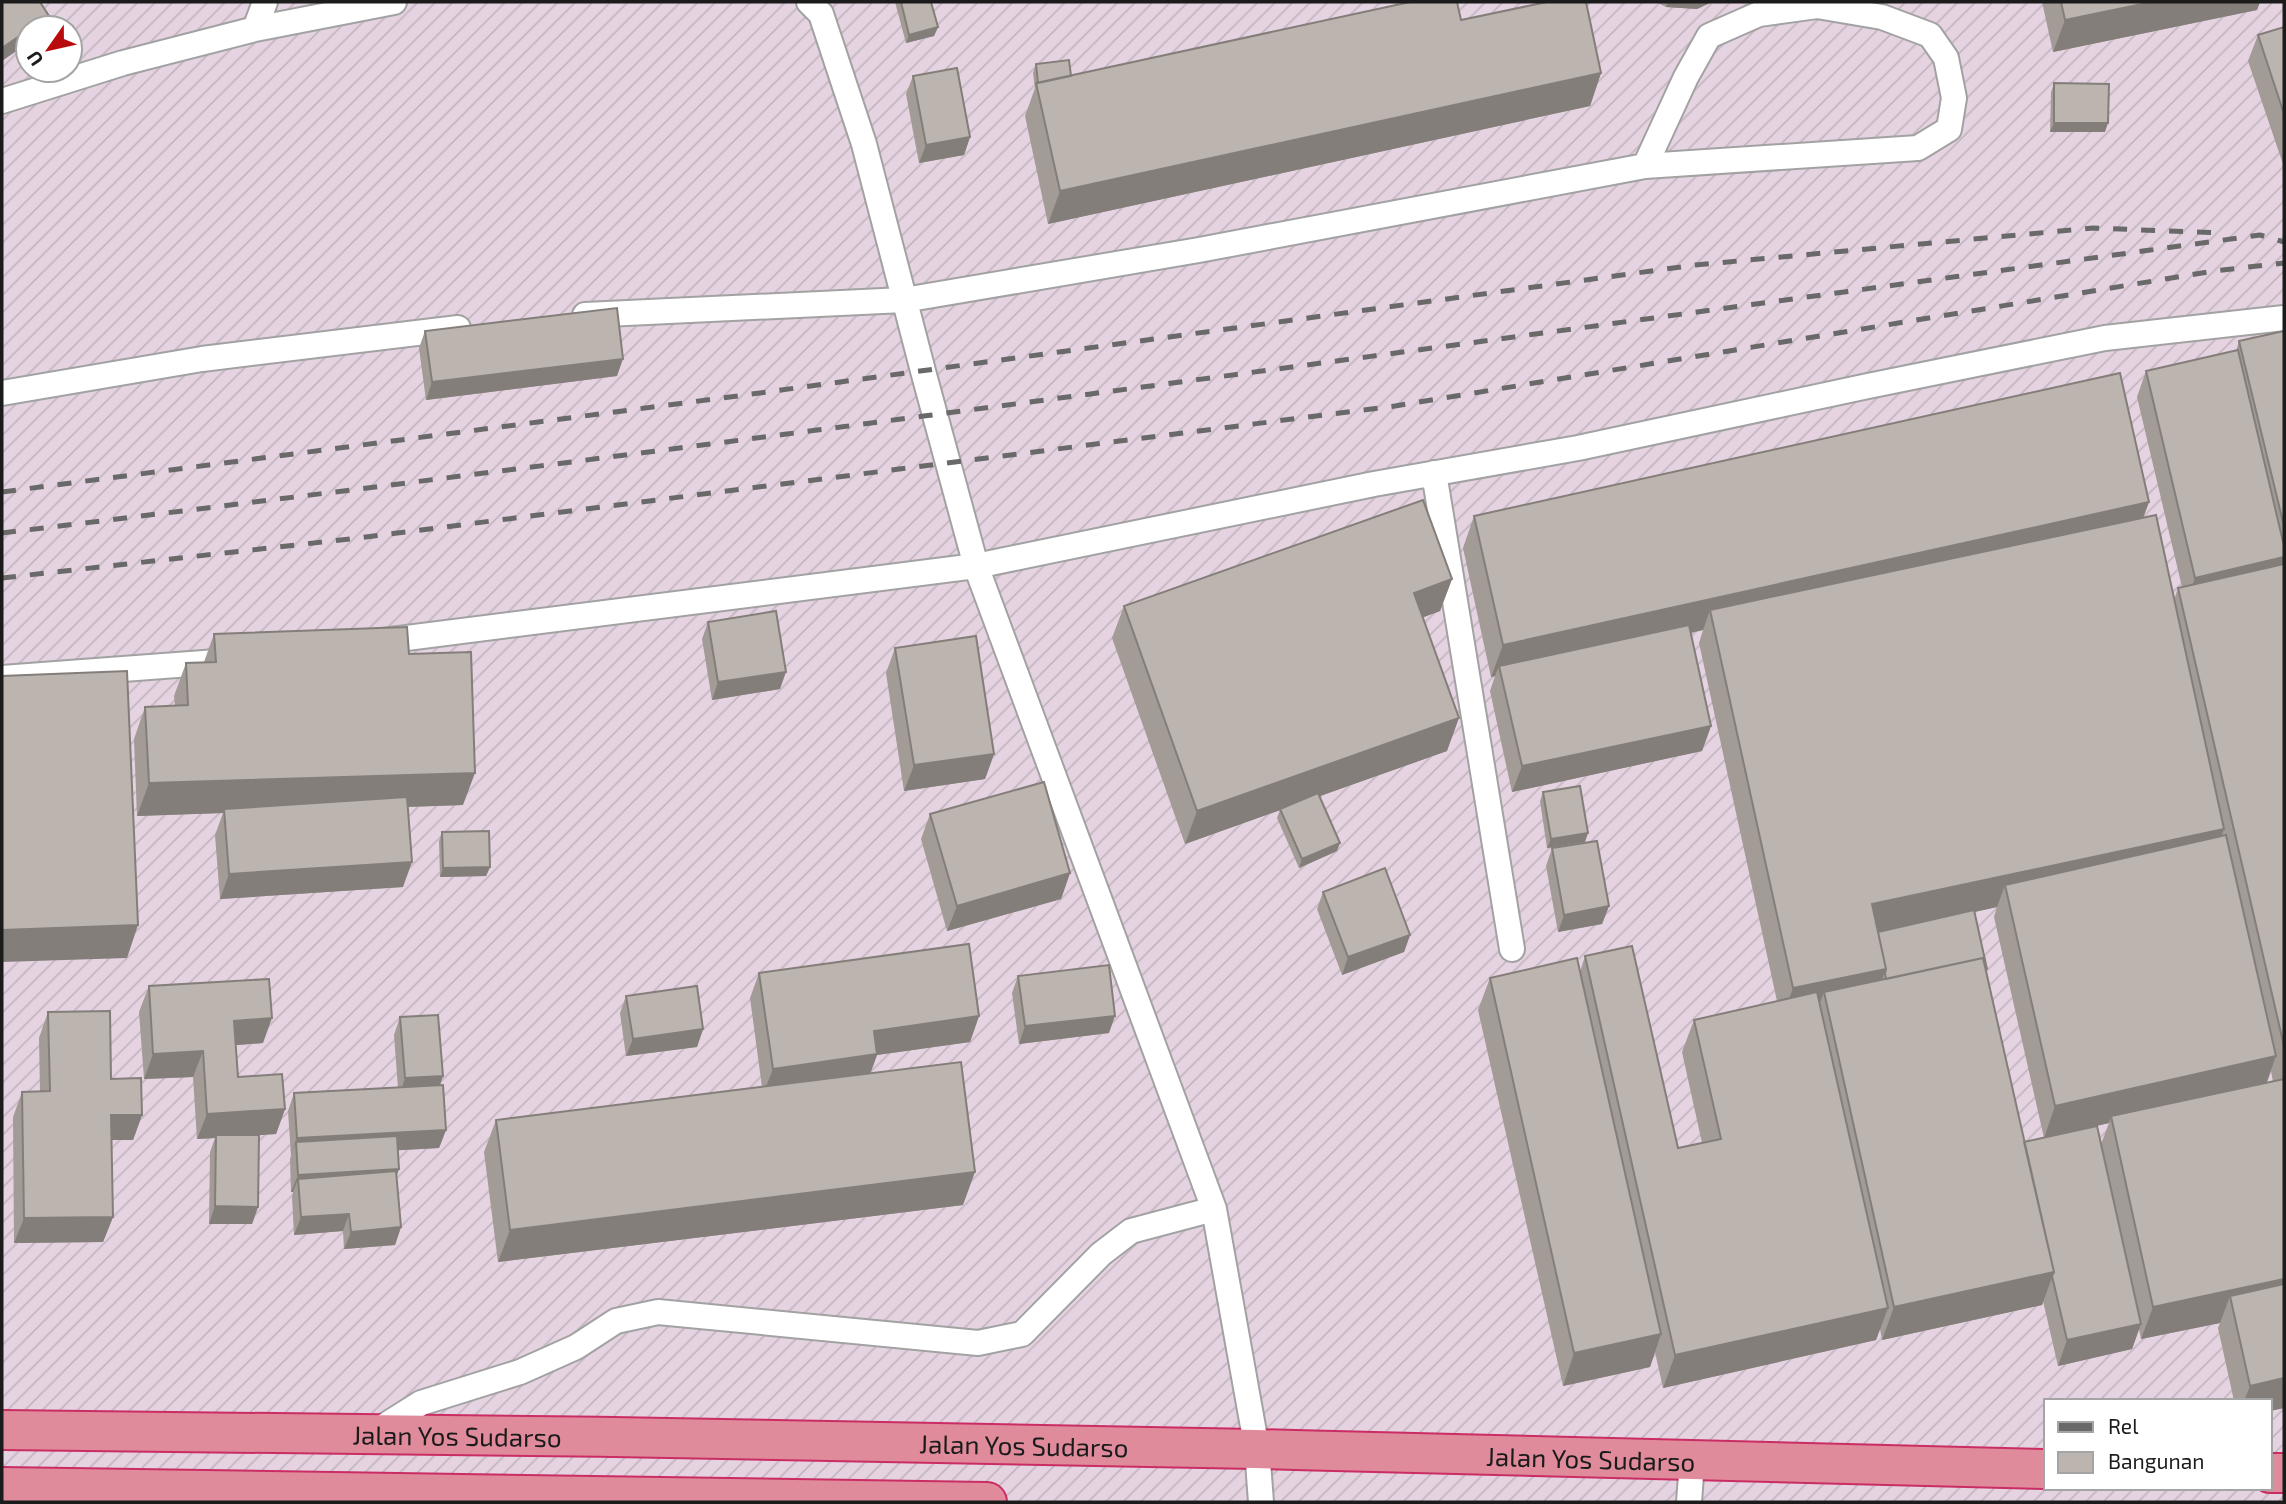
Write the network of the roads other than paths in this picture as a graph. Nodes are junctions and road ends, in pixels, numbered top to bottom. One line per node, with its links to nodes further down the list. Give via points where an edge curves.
1 (265, 2): 4 (lane)
2 (394, 2): 4 (lane)
3 (817, 6): 7 (lane, via 864,144)
4 (255, 29): 5 (lane)
5 (2, 101)
6 (1645, 166): 6 (lane, via 1918,148 1949,129 1954,97 1946,58 1930,35 1882,16 1816,6 1759,14 1709,36); 7 (lane)
7 (904, 300): 8 (lane); 13 (lane)
8 (565, 316)
9 (2284, 318): 12 (lane, via 2105,338 1578,448)
10 (485, 324): 11 (lane, via 202,359)
11 (2, 393)
12 (1434, 473): 13 (lane); 17 (lane)
13 (976, 566): 14 (lane); 18 (lane)
14 (348, 646)
15 (239, 660): 16 (lane)
16 (2, 678)
17 (1512, 949)
18 (1214, 1209): 20 (lane, via 1131,1231 1101,1254 1022,1334 978,1343 658,1312 616,1321 576,1347 520,1373 421,1403); 21 (lane)
19 (2, 1430): 20 (highway, Jalan Yos Sudarso)
20 (374, 1433): 21 (highway, Jalan Yos Sudarso)
21 (1257, 1449): 22 (highway, Jalan Yos Sudarso); 26 (lane)
22 (1692, 1462): 23 (highway, Jalan Yos Sudarso); 27 (lane)
23 (2044, 1469)
24 (2, 1487): 25 (highway)
25 (988, 1502)
26 (1261, 1502)
27 (1689, 1502)

